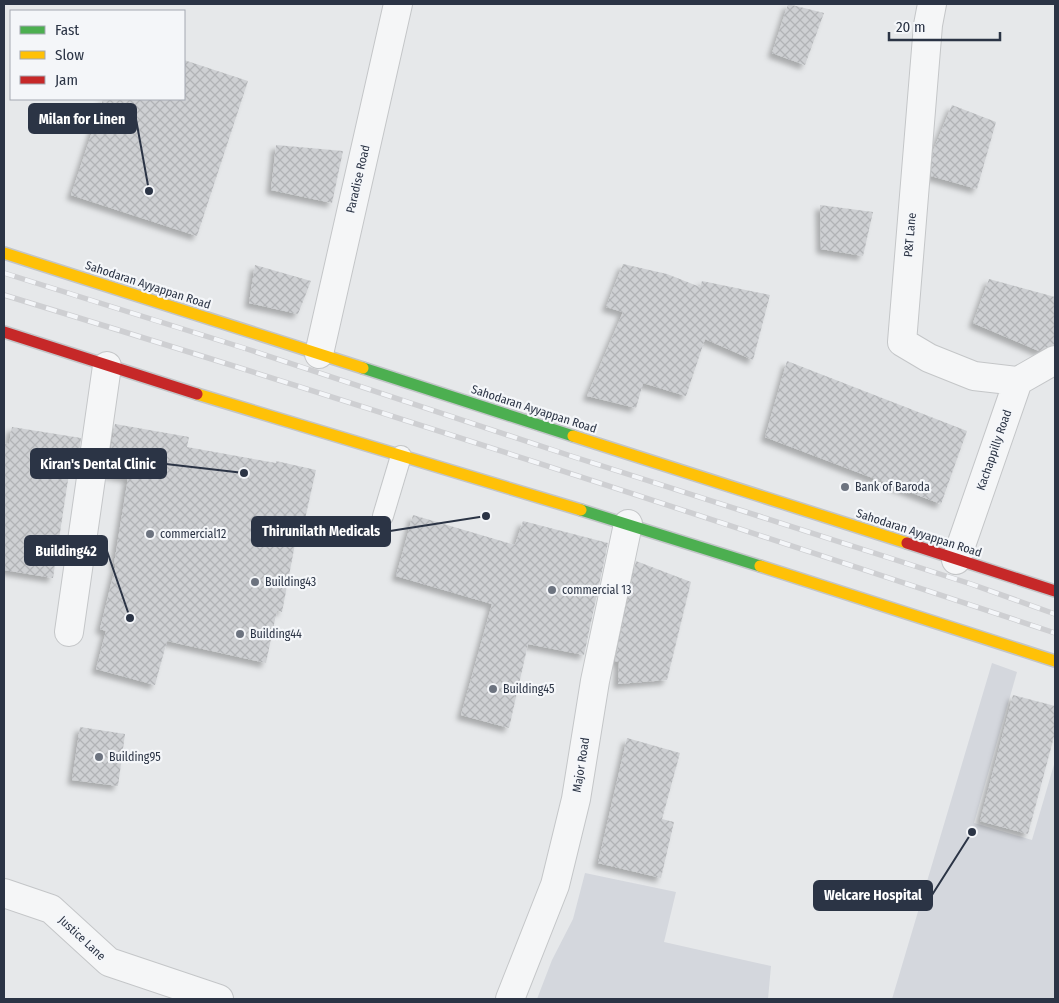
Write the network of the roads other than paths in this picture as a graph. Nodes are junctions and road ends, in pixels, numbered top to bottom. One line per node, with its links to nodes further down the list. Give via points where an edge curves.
1 (398, 4): 5 (street, Paradise Road)
2 (932, 4): 8 (street, P&T Lane, via 902,342 929,358 974,376)
3 (4, 253): 5 (main road, Sahodaran Ayyappan Road)
4 (4, 332): 7 (main road)
5 (319, 354): 12 (main road, Sahodaran Ayyappan Road)
6 (1055, 360): 8 (street)
7 (107, 366): 9 (main road); 14 (street)
8 (1018, 380): 12 (street, Kachappilly Road)
9 (401, 456): 10 (lane); 11 (main road)
10 (383, 516)
11 (628, 524): 15 (main road); 18 (street, Major Road, via 595,681 576,799 555,885)
12 (956, 560): 13 (main road, Sahodaran Ayyappan Road)
13 (1055, 591)
14 (69, 632)
15 (1055, 661)
16 (4, 893): 17 (street, Justice Lane, via 51,909 109,962)
17 (219, 999)
18 (510, 999)

